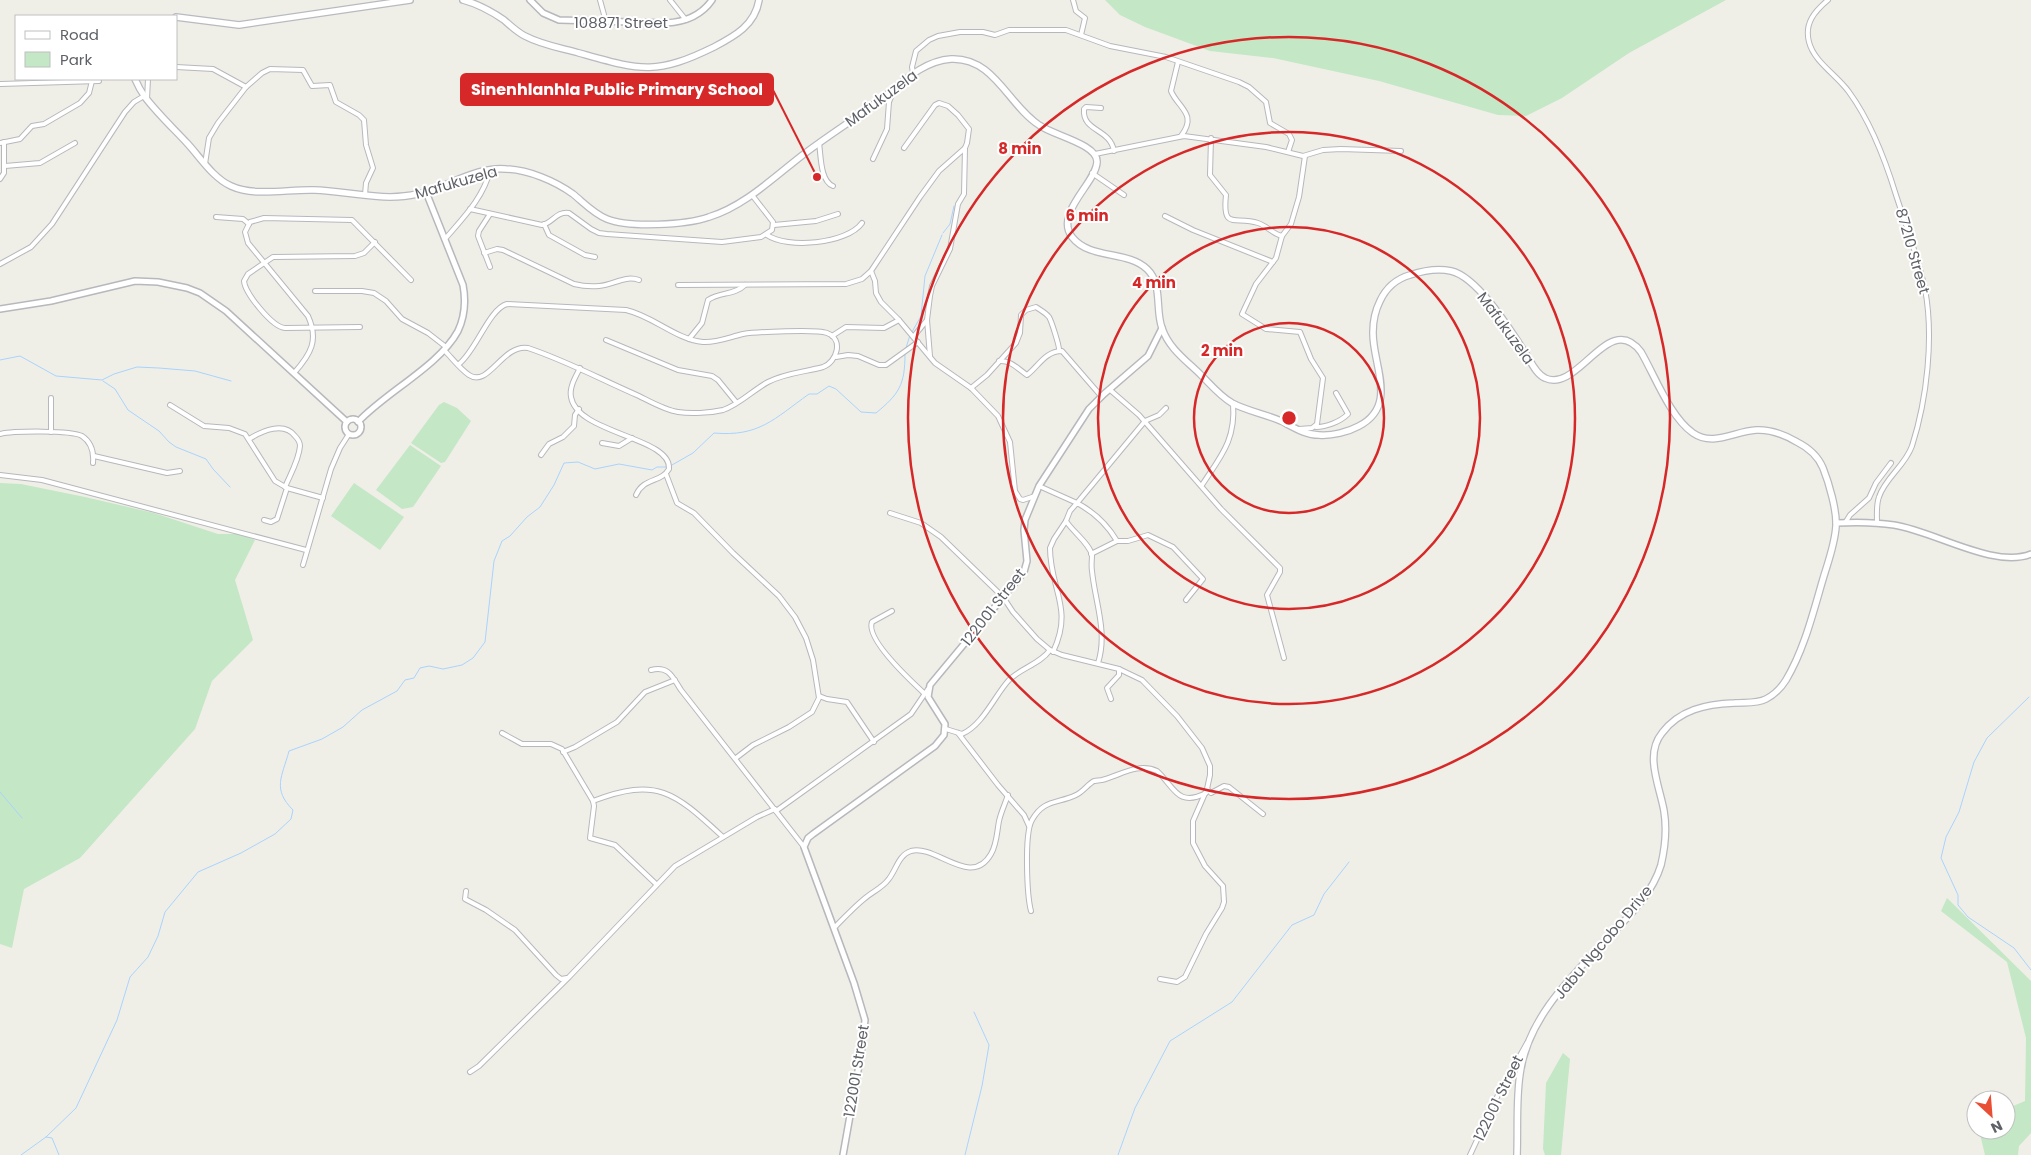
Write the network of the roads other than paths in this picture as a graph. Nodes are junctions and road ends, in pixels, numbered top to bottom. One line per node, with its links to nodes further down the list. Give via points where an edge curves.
1 (410, 0): 10 (main road, via 239,24)
2 (463, 0): 7 (main road, via 488,10 521,34 536,40 625,66 647,68 679,63 738,34 755,14)
3 (530, 0): 12 (street, 108871 Street, via 543,13 559,20)
4 (600, 0): 12 (street)
5 (670, 0): 11 (street)
6 (712, 0): 11 (street, 108871 Street, via 703,11)
7 (759, 0)
8 (1073, 0): 13 (street, via 1076,12 1084,18)
9 (1828, 0): 135 (street, 87210 Street, via 1810,19 1808,34 1811,48 1848,90 1868,122 1918,262 1929,318 1927,368 1915,433 1906,458 1879,497)
10 (178, 17)
11 (686, 20): 12 (street, 108871 Street)
12 (606, 22)
13 (1081, 35): 14 (street, via 1110,46); 16 (street, via 1058,29 1009,30 995,35 950,33 928,40 921,46 913,59)
14 (1178, 62): 26 (street, via 1171,91 1186,110 1186,129); 37 (street, via 1249,87 1266,102 1270,123 1291,136)
15 (178, 67): 22 (street, via 213,69)
16 (913, 74): 23 (main road, Mafukuzela); 38 (main road, Mafukuzela, via 947,59 976,64 989,73 1036,124 1086,146)
17 (136, 80): 24 (main road, Mafukuzela)
18 (148, 80): 24 (street)
19 (92, 81): 20 (street); 21 (street); 28 (street, via 89,94 80,103 44,124 32,126 20,139)
20 (99, 81)
21 (0, 84)
22 (246, 87): 41 (street, via 209,138); 49 (street, via 262,72 275,69 303,70 312,86 330,85 336,102 364,120 373,168)
23 (894, 88): 29 (main road, Mafukuzela); 40 (street, via 889,102 887,129)
24 (145, 97): 41 (main road, Mafukuzela); 68 (street, via 134,102 125,112 52,224 31,247)
25 (1101, 108): 34 (street, via 1086,107 1084,115 1095,129 1110,139)
26 (1181, 136): 27 (street); 34 (street)
27 (1211, 138): 37 (street); 61 (street, via 1209,170 1226,195 1225,213 1228,218 1257,222)
28 (2, 142): 42 (street)
29 (819, 142): 46 (street, via 824,176); 48 (main road, Mafukuzela)
30 (75, 143): 36 (street)
31 (55, 146): 36 (street)
32 (904, 148): 33 (street, via 930,108 939,103 952,109 969,129)
33 (965, 148): 70 (street, via 939,172); 78 (street, via 964,194 958,204 950,249 932,286)
34 (1114, 151): 38 (street)
35 (1400, 151): 39 (street, via 1336,149)
36 (59, 152): 42 (street, via 40,163)
37 (1288, 152): 39 (street)
38 (1095, 154): 44 (main road, Mafukuzela, via 1097,165)
39 (1305, 156): 61 (street, via 1295,213)
40 (873, 159)
41 (205, 164): 49 (main road, Mafukuzela, via 226,183 246,190 316,190)
42 (5, 166): 45 (street)
43 (490, 170): 47 (main road, Mafukuzela); 48 (main road, Mafukuzela, via 513,170 542,178 561,186 601,216 627,224 705,219); 51 (street, via 485,187)
44 (1092, 173): 50 (street); 81 (main road, Mafukuzela, via 1072,208 1068,232 1085,246 1147,269 1155,282)
45 (0, 179)
46 (833, 186)
47 (426, 192): 49 (main road, Mafukuzela, via 401,197); 62 (street)
48 (751, 194): 59 (street)
49 (365, 195)
50 (1124, 195)
51 (470, 208): 52 (street); 62 (street)
52 (490, 214): 58 (street); 64 (street, via 478,236)
53 (838, 214): 59 (street, via 811,222)
54 (1165, 216): 67 (street)
55 (216, 217): 57 (street, via 243,219)
56 (862, 223): 60 (street, via 856,230 835,240 784,242)
57 (249, 224): 63 (street, via 264,218 348,219); 66 (street, via 245,232 247,240)
58 (544, 224): 60 (street, via 564,212 599,233 607,234 722,242); 65 (street, via 549,235 585,256)
59 (774, 225): 60 (street)
60 (767, 234)
61 (1282, 236): 67 (street)
62 (445, 239): 87 (street, via 463,285 465,299 461,324)
63 (375, 242): 66 (street, via 364,253 355,256 279,256); 71 (street)
64 (484, 253): 69 (street); 72 (street, via 503,250 574,284 606,285 628,278)
65 (595, 257)
66 (264, 262): 79 (street, via 308,316); 79 (street, via 246,276 244,284 247,291 277,326)
67 (1273, 262): 108 (street, via 1256,284 1242,314 1266,329 1303,334 1309,354 1323,378)
68 (0, 264)
69 (490, 266)
70 (871, 271): 74 (street, via 846,284); 77 (street, via 878,297)
71 (411, 280)
72 (639, 280)
73 (678, 285): 74 (street)
74 (745, 285): 84 (street, via 708,300 702,323)
75 (315, 291): 87 (street, via 374,293 402,319 428,333)
76 (0, 309): 94 (street, via 51,301 126,282 170,283 200,294 220,307)
77 (899, 320): 82 (street, via 884,328 846,327); 83 (street)
78 (927, 320): 83 (street); 90 (street)
79 (313, 328): 80 (street); 94 (street, via 312,346)
80 (360, 328)
81 (1162, 328): 96 (street, 122001 Street, via 1148,356); 101 (main road, Mafukuzela, via 1175,352)
82 (832, 336): 84 (street, via 815,331 761,332 707,342); 89 (street)
83 (914, 336): 86 (street)
84 (689, 339): 92 (street, via 626,310 507,304 497,309 472,351)
85 (606, 340): 100 (street, via 678,370 712,376)
86 (918, 342): 89 (street, via 886,364 858,356); 90 (street)
87 (445, 348): 92 (street); 107 (street)
88 (1059, 351): 91 (street, via 1041,360 1027,374 1017,366); 91 (street, via 1050,318 1036,307 1021,315 1016,344); 98 (street)
89 (836, 356): 100 (street, via 828,365 768,382)
90 (930, 356): 95 (street, via 940,367)
91 (999, 361): 95 (street)
92 (459, 364): 93 (street, via 469,376 476,377 493,369 509,352 524,347)
93 (580, 368): 100 (street, via 678,412 720,410); 104 (street, via 570,392 571,400)
94 (294, 373): 106 (street)
95 (971, 388): 127 (street, via 998,416 1007,432 1017,496 1023,500)
96 (1109, 389): 98 (street, 122001 Street); 105 (street)
97 (1336, 393): 108 (street, via 1348,414)
98 (1101, 396): 124 (street, 122001 Street, via 1086,413)
99 (51, 398): 110 (street)
100 (736, 402)
101 (1233, 403): 109 (main road, Mafukuzela); 123 (street, via 1231,436 1224,453)
102 (170, 405): 114 (street, via 204,426 229,428)
103 (1166, 408): 105 (street)
104 (579, 410): 113 (street, via 595,422); 116 (street, via 574,415 574,426)
105 (1145, 421): 123 (street); 129 (street)
106 (347, 422): 107 (street); 112 (street, via 345,427)
107 (358, 422): 112 (street, via 359,432)
108 (1316, 427): 109 (street)
109 (1297, 429): 133 (main road, Mafukuzela, via 1326,436 1357,427 1372,417 1380,402 1381,388 1372,332 1375,313 1383,295 1394,283 1410,275 1448,270 1457,272 1473,284 1511,331 1539,374 1547,380 1566,376 1615,340 1629,340 1641,352 1677,416 1697,436 1717,439 1764,430 1782,434 1806,446 1824,470)
110 (51, 432): 111 (street); 117 (street, via 72,432 82,436)
111 (0, 434)
112 (349, 434): 128 (street, via 340,448)
113 (632, 438): 115 (street, via 617,446); 121 (street, via 664,454 670,466)
114 (249, 439): 125 (street, via 272,478); 125 (street, via 266,430 285,428 292,432 300,447)
115 (602, 443)
116 (541, 455)
117 (94, 456): 118 (street); 120 (street, via 167,472)
118 (93, 462)
119 (1891, 463): 134 (street, via 1869,498)
120 (180, 471)
121 (666, 474): 126 (street, via 644,484); 152 (street, via 677,503 694,513 769,586 795,617 806,638)
122 (0, 475): 137 (street, via 42,480)
123 (1202, 484): 145 (street, via 1221,509 1280,568 1267,595)
124 (1039, 486): 127 (street, 122001 Street); 129 (street)
125 (286, 487): 128 (street); 131 (street, via 277,519 271,522)
126 (636, 495)
127 (1035, 496): 141 (street, 122001 Street, via 1025,520 1026,567)
128 (323, 498): 137 (street)
129 (1077, 503): 132 (street); 136 (street, via 1100,520)
130 (890, 513): 141 (street, via 909,518 932,531)
131 (264, 520)
132 (1066, 521): 138 (street); 144 (street, via 1050,548 1062,617 1060,633)
133 (1836, 523): 134 (street); 174 (main road, Jabu Ngcobo Drive, via 1830,556 1805,636 1781,687 1758,702 1698,707 1674,721 1658,738 1654,763 1665,827 1663,854 1655,880 1643,899 1562,988)
134 (1845, 523): 135 (street)
135 (1877, 523): 139 (street, via 1926,533 2000,558 2015,559)
136 (1116, 541): 138 (street); 142 (street, via 1148,535 1173,547 1204,580)
137 (306, 550): 140 (street)
138 (1091, 554): 146 (street, via 1101,618)
139 (2031, 554)
140 (302, 565)
141 (1003, 597): 144 (street, via 1036,639); 150 (street, 122001 Street)
142 (1186, 600)
143 (892, 611): 151 (street, via 872,622 871,631 884,651)
144 (1052, 651): 146 (street); 156 (street, via 1020,670 977,722 965,733)
145 (1284, 658)
146 (1098, 663): 147 (street)
147 (1119, 669): 153 (street, via 1119,675 1107,688); 160 (street, via 1142,680 1152,689 1202,748 1210,766)
148 (651, 670): 149 (street, 122001 Street, via 664,669)
149 (675, 680): 158 (street, via 645,692 617,722); 159 (street, 122001 Street)
150 (928, 689): 151 (street); 154 (street, via 930,701)
151 (925, 694): 157 (street, via 911,714)
152 (819, 696): 157 (street, via 847,702); 159 (street, via 812,712)
153 (1111, 699)
154 (946, 729): 156 (street); 167 (street, via 942,740 935,746 810,836)
155 (502, 733): 158 (street, via 522,744 551,744)
156 (958, 733): 161 (street)
157 (874, 742): 163 (street)
158 (563, 752): 162 (street)
159 (736, 758): 163 (street, 122001 Street)
160 (1206, 791): 164 (street, via 1212,793 1224,786 1230,787); 165 (street, via 1194,798 1184,798 1172,790 1157,771 1136,769 1093,782 1078,794 1044,805); 173 (street, via 1193,821 1193,843 1205,866 1223,886 1222,908 1185,977 1177,982)
161 (1008, 796): 165 (street, via 1026,817); 171 (street, via 993,849 984,862 972,867 960,866 925,851 907,853 886,883 855,906)
162 (593, 801): 166 (street, via 631,789 661,791 680,800); 168 (street, via 590,838 615,845)
163 (776, 810): 166 (street); 167 (street, 122001 Street)
164 (1264, 814)
165 (1029, 826): 170 (street, via 1027,863)
166 (723, 836): 168 (street, via 679,862)
167 (804, 847): 171 (street, 122001 Street)
168 (656, 884): 172 (street)
169 (466, 891): 172 (street, via 465,899 515,930 561,979)
170 (1031, 911)
171 (834, 928): 178 (street, 122001 Street, via 865,1020)
172 (568, 977): 175 (street)
173 (1160, 979)
174 (1528, 1041): 176 (street, 122001 Street); 177 (main road, Jabu Ngcobo Drive)
175 (470, 1072)
176 (1508, 1078): 177 (street); 179 (street, 122001 Street)
177 (1519, 1084): 180 (main road, Jabu Ngcobo Drive)
178 (843, 1155)
179 (1470, 1155)
180 (1517, 1155)

